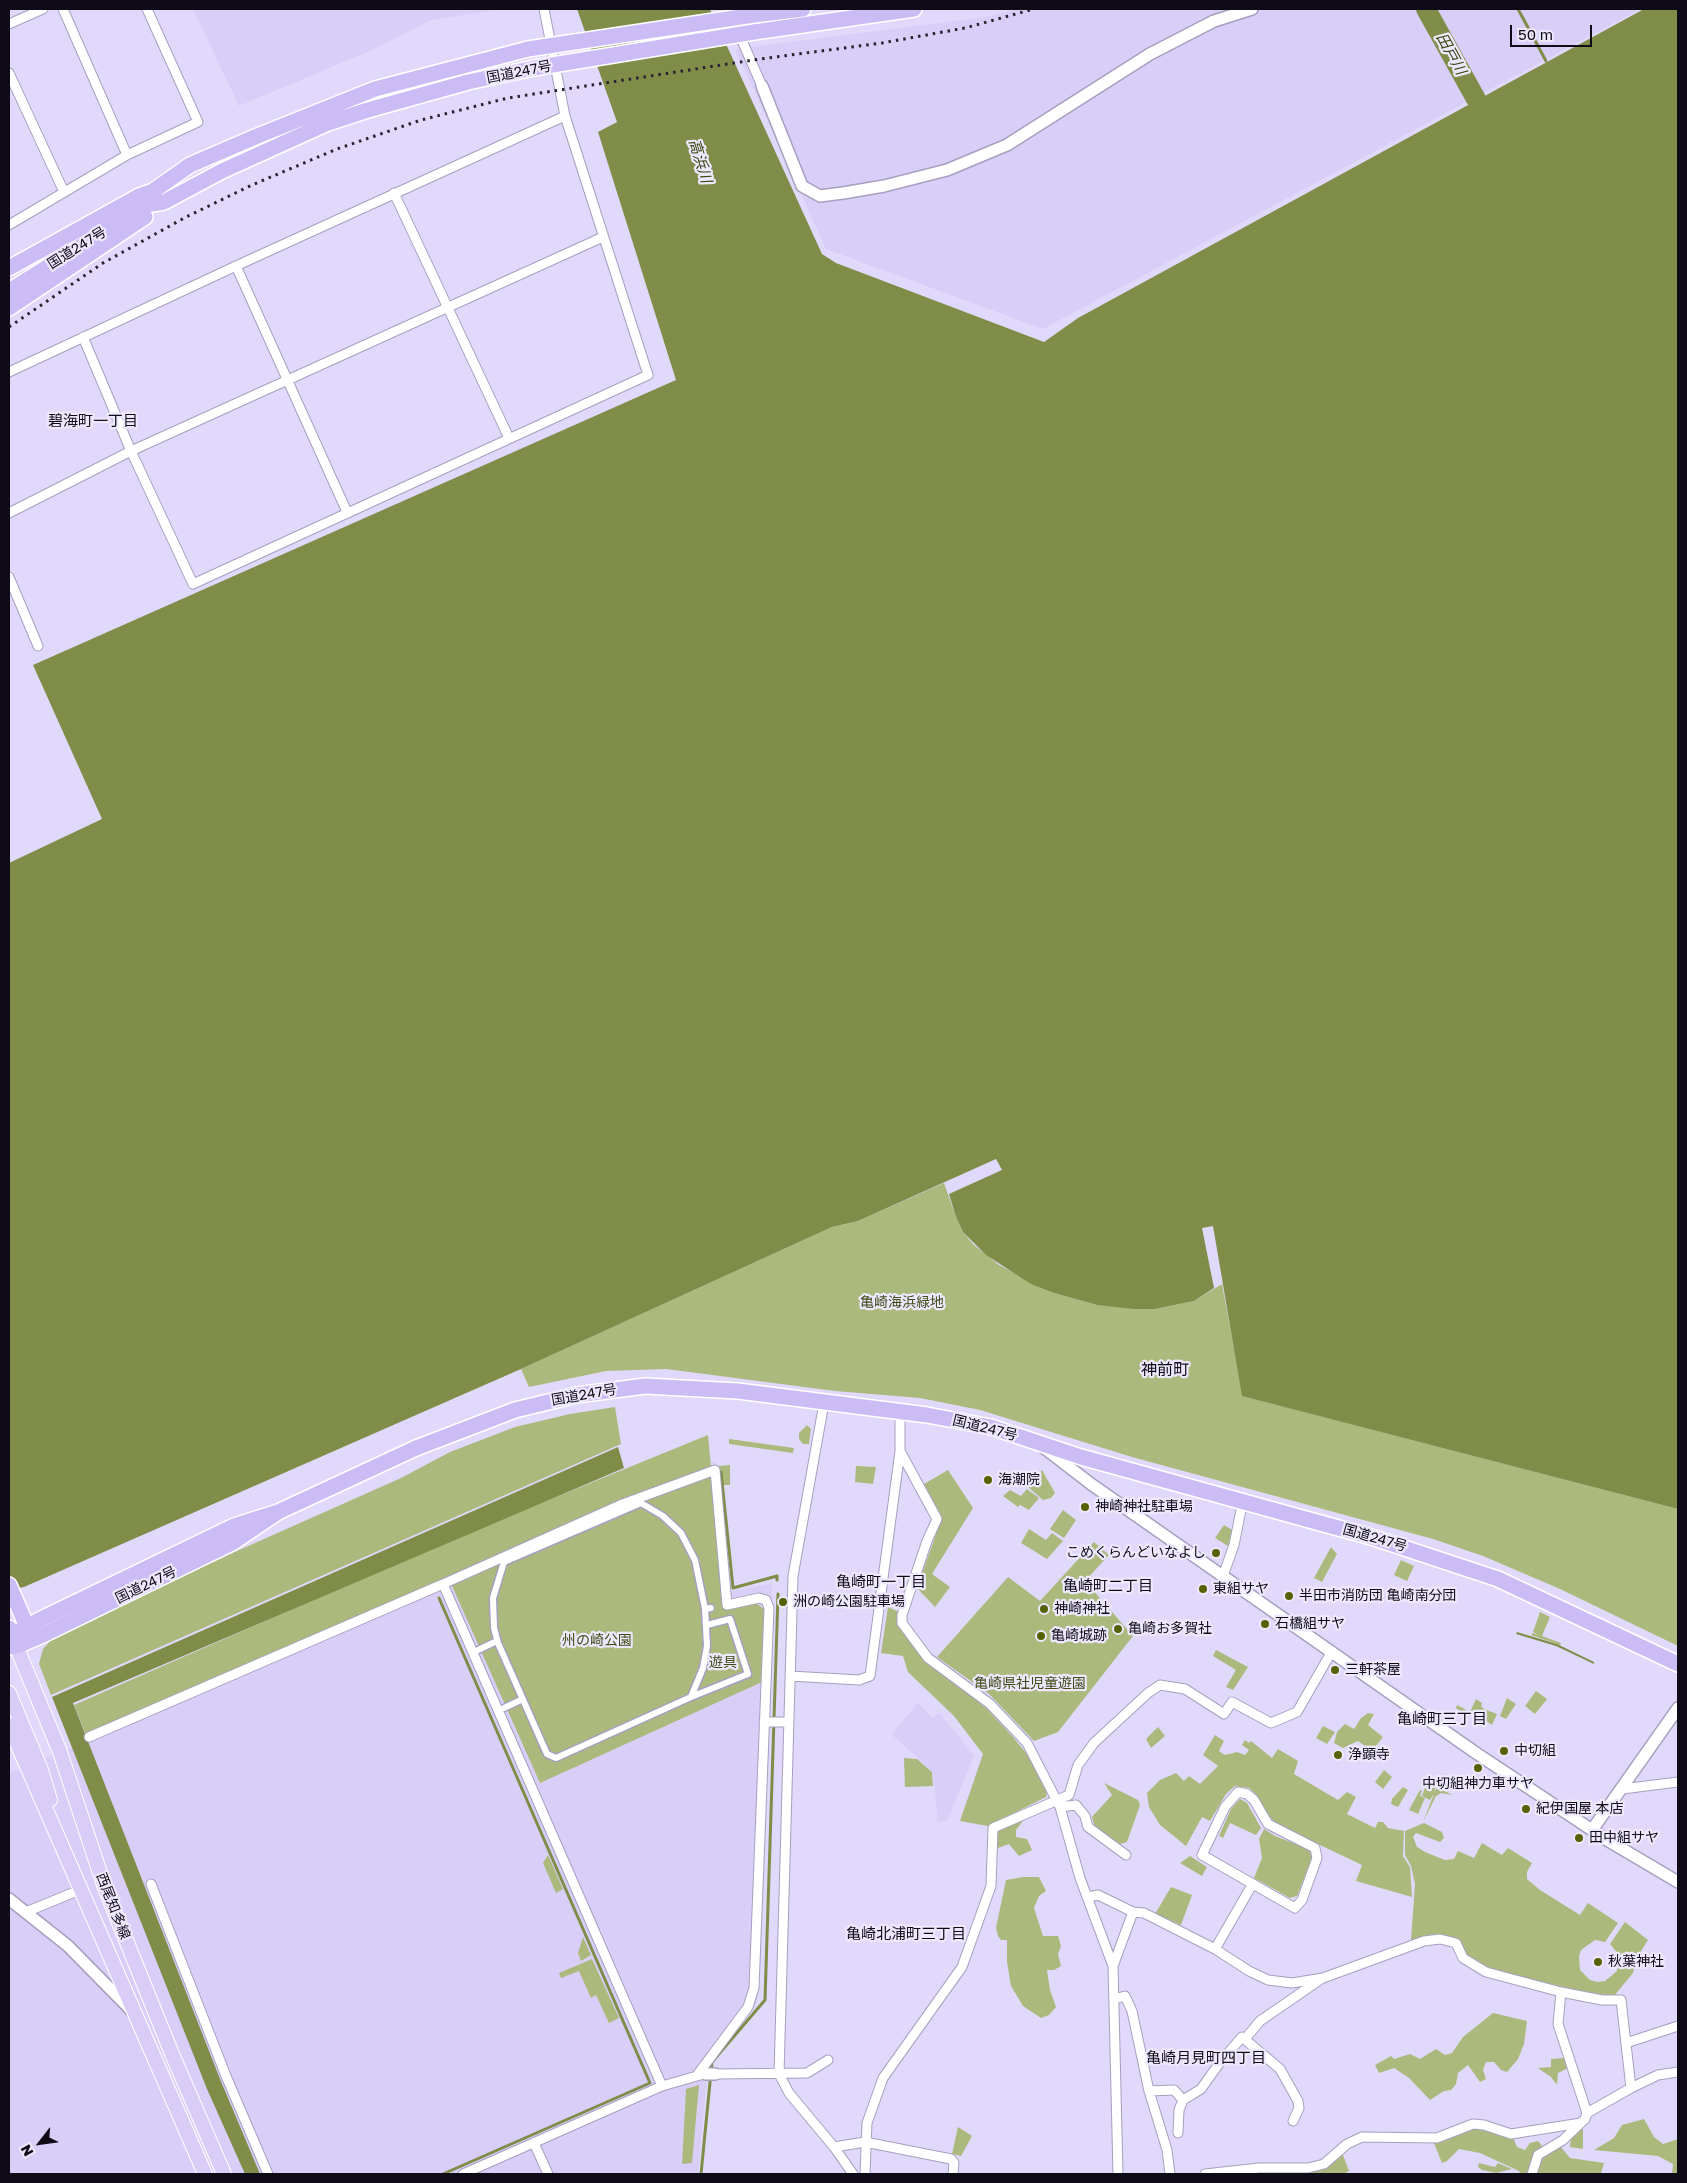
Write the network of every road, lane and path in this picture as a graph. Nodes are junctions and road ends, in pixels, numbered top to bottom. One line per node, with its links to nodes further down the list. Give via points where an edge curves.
1 (43, 9): 9 (street)
2 (63, 9): 13 (street)
3 (147, 9): 13 (street, via 198,122)
4 (544, 9): 12 (street)
5 (728, 9): 11 (street)
6 (803, 9): 14 (highway, 国道247号, bridge, via 528,49 375,89 190,165)
7 (914, 9): 17 (highway, 国道247号, bridge, via 534,68 450,87 328,123 222,171)
8 (1252, 9): 11 (street, via 1214,21 1150,54 1007,145 947,170 843,194 820,196 802,186)
9 (9, 24)
10 (9, 72): 15 (street)
11 (762, 86)
12 (565, 116): 16 (street); 20 (street)
13 (127, 155): 15 (street)
14 (153, 191): 18 (highway, 国道247号); 22 (highway)
15 (64, 192): 19 (street)
16 (394, 193): 21 (street); 25 (street)
17 (164, 202): 18 (highway, 国道247号); 24 (highway)
18 (146, 205): 23 (highway, 国道247号)
19 (9, 224)
20 (603, 237): 25 (street); 29 (street, via 648,375)
21 (236, 266): 26 (street); 28 (street)
22 (9, 268)
23 (9, 291)
24 (9, 308)
25 (449, 308): 28 (street); 29 (street)
26 (83, 337): 27 (street); 30 (street)
27 (9, 372)
28 (288, 379): 30 (street); 31 (street)
29 (509, 438): 31 (street)
30 (131, 451): 31 (street, via 193,584); 32 (street)
31 (347, 512)
32 (9, 513)
33 (9, 577): 34 (street)
34 (38, 646)
35 (824, 1403): 36 (highway, 国道247号); 40 (highway, 国道247号, via 670,1386 612,1389 577,1395 486,1420 416,1448); 51 (street, via 793,1576)
36 (900, 1413): 37 (highway, 国道247号, via 976,1424); 38 (street)
37 (1037, 1442): 39 (highway, 国道247号); 41 (street, via 1091,1484)
38 (900, 1452): 51 (street, via 870,1676 859,1680); 63 (street, via 937,1519 902,1614 902,1623 928,1658 990,1704 1012,1726 1026,1743)
39 (1243, 1500): 41 (street, via 1234,1545); 50 (highway, 国道247号, via 1423,1553 1498,1579)
40 (278, 1512): 45 (highway, 国道247号, via 234,1526); 46 (highway, 国道247号, via 232,1543)
41 (1223, 1576): 49 (street)
42 (443, 1584): 57 (street, via 620,1506 714,1470 727,1605 759,1598 768,1603); 60 (street); 88 (street)
43 (11, 1590): 45 (highway)
44 (707, 1625): 47 (street, via 708,1608 695,1560 681,1532 663,1516 641,1504 504,1562 493,1598 492,1620); 53 (street, via 703,1668); 53 (street, via 730,1619 748,1674)
45 (27, 1627): 46 (highway, 国道247号)
46 (11, 1639): 99 (main road, 西尾知多線, via 60,1752 105,1888)
47 (497, 1641): 48 (street); 54 (street)
48 (478, 1650)
49 (1332, 1652): 63 (street, via 1297,1712 1271,1723 1232,1702 1224,1714 1185,1689 1160,1685 1094,1743 1078,1765 1069,1796); 65 (street)
50 (1678, 1664)
51 (790, 1676): 58 (street)
52 (9, 1693): 64 (main road, via 41,1770 54,1813)
53 (691, 1697): 54 (street, via 556,1758 547,1754)
54 (522, 1699): 55 (street)
55 (504, 1708)
56 (1678, 1708): 62 (street)
57 (768, 1722): 58 (street); 86 (street, via 754,1988 748,2007)
58 (788, 1722): 87 (street)
59 (9, 1725): 64 (main road, 西尾知多線)
60 (89, 1737)
61 (1678, 1782): 62 (street)
62 (1622, 1789): 65 (street)
63 (1059, 1804): 66 (street, via 1076,1804 1088,1827); 71 (street); 96 (street, via 993,1828 990,1886 962,1967 883,2078 867,2123)
64 (53, 1825): 70 (main road, 西尾知多線)
65 (1592, 1830): 67 (street)
66 (1126, 1855)
67 (1678, 1882)
68 (151, 1884): 101 (street)
69 (1252, 1885): 69 (street, via 1295,1908 1302,1900 1318,1854 1310,1844 1268,1824 1254,1800 1238,1792 1225,1806 1202,1855); 75 (street)
70 (82, 1889): 73 (street); 80 (main road, 西尾知多線)
71 (1088, 1897): 74 (street, via 1098,1894); 76 (street)
72 (9, 1899): 73 (street)
73 (26, 1912): 80 (street, via 68,1946)
74 (1133, 1912): 75 (street, via 1144,1913); 76 (street)
75 (1215, 1949): 77 (street, via 1268,1980 1292,1983)
76 (1113, 1966): 79 (street)
77 (1323, 1978): 78 (street, via 1424,1941 1440,1939 1456,1943 1463,1958 1486,1972); 82 (street, via 1260,2021)
78 (1561, 1992): 83 (street, via 1602,2000 1621,2000); 92 (street, via 1558,2024)
79 (1114, 1999): 90 (street, via 1125,1996 1132,2011); 107 (street)
80 (135, 2014): 100 (main road, 西尾知多線)
81 (1678, 2026): 83 (street)
82 (1246, 2039): 91 (street, via 1242,2037 1200,2089); 93 (street, via 1280,2069 1299,2108)
83 (1626, 2043): 89 (street)
84 (828, 2060): 87 (street, via 812,2073)
85 (1678, 2072): 89 (street, via 1658,2075)
86 (706, 2074): 87 (street); 88 (street)
87 (779, 2074): 98 (street, via 789,2093)
88 (662, 2086): 97 (street)
89 (1631, 2088): 92 (street)
90 (1149, 2091): 91 (street, via 1174,2090); 108 (street, via 1167,2150)
91 (1184, 2100): 95 (street, via 1179,2110)
92 (1587, 2113): 94 (street)
93 (1293, 2121)
94 (1581, 2123): 109 (street, via 1511,2134 1484,2124 1473,2124 1437,2138 1362,2137 1347,2144 1324,2164 1308,2168 1258,2168); 110 (street, via 1563,2140 1538,2155)
95 (1178, 2133)
96 (866, 2142): 98 (street); 105 (street); 106 (street, via 951,2159)
97 (534, 2143): 102 (street); 103 (street)
98 (834, 2146): 104 (street)
99 (222, 2170): 100 (street)
100 (204, 2174)
101 (268, 2174)
102 (463, 2174)
103 (548, 2174)
104 (853, 2174)
105 (865, 2174)
106 (953, 2174)
107 (1118, 2174)
108 (1170, 2174)
109 (1205, 2174)
110 (1532, 2174)

